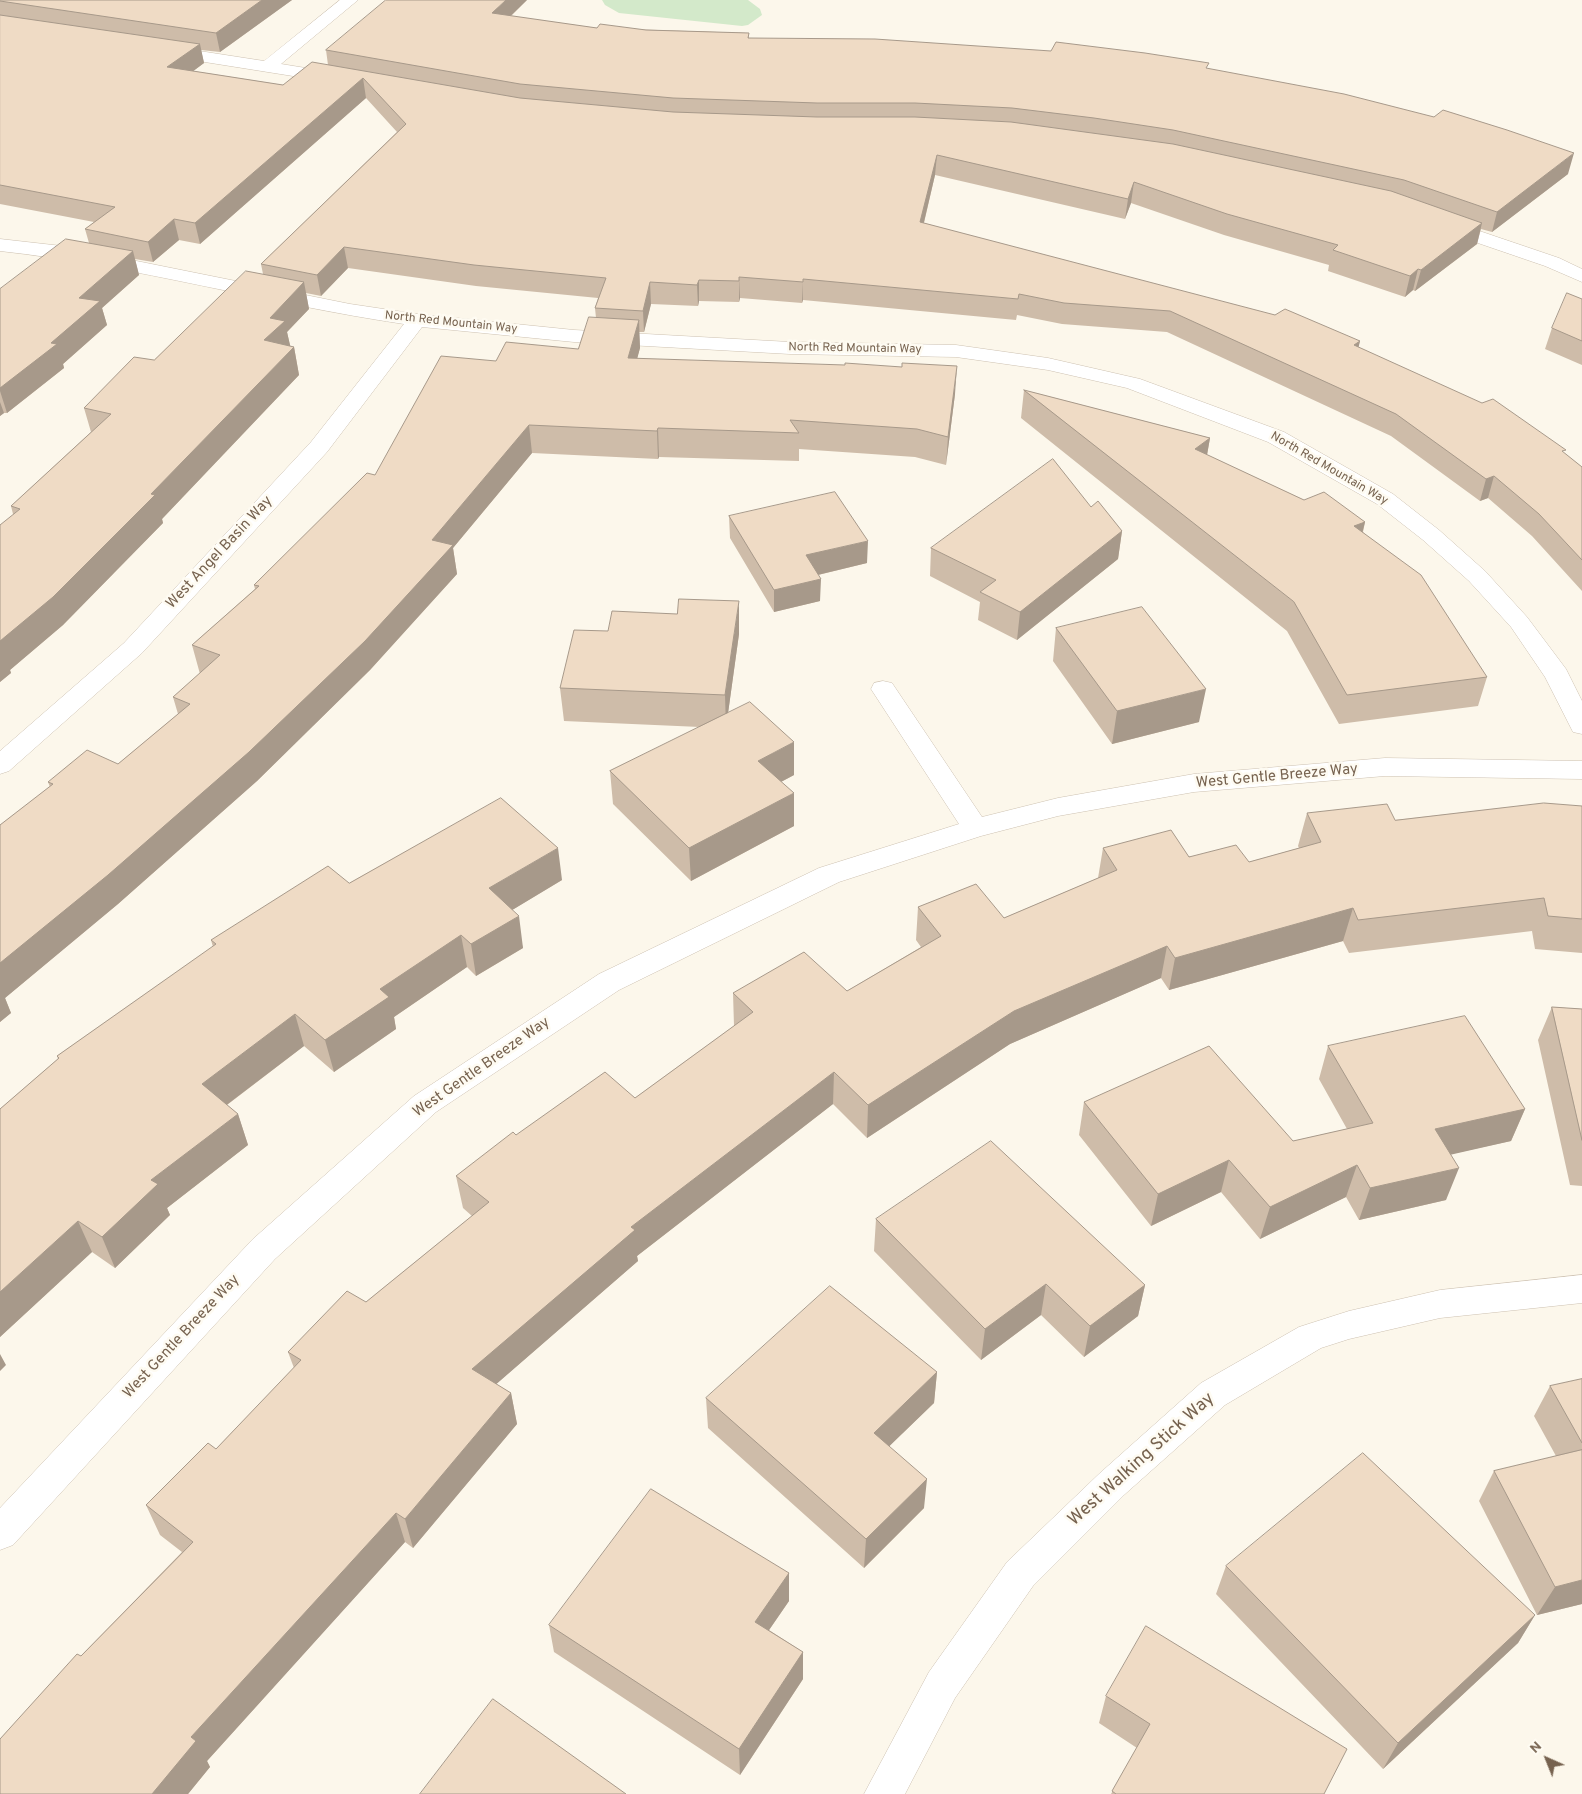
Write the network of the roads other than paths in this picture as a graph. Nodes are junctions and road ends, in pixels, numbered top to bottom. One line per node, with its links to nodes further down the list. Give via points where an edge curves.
1 (350, 0): 3 (street)
2 (151, 49): 3 (street)
3 (268, 66): 4 (street)
4 (356, 82)
5 (1429, 220): 7 (street, via 1552,262)
6 (0, 245): 8 (street, North Red Mountain Way, via 62,252 350,310)
7 (1582, 276)
8 (417, 320): 10 (street, North Red Mountain Way, via 574,336 790,348 956,350 1048,364 1133,383 1276,437 1386,500 1431,534 1519,622 1557,675); 11 (street, West Angel Basin Way, via 318,447 133,648)
9 (883, 689): 13 (street)
10 (1582, 726)
11 (0, 765)
12 (1582, 770): 13 (street, West Gentle Breeze Way, via 1385,767 1194,783 1058,807)
13 (976, 828): 15 (street, West Gentle Breeze Way, via 830,875 609,982 426,1104 264,1248)
14 (1582, 1289): 16 (street, West Walking Stick Way, via 1440,1304 1349,1325 1311,1337 1213,1394 1112,1484 1020,1574 942,1685)
15 (0, 1533)
16 (884, 1794)

